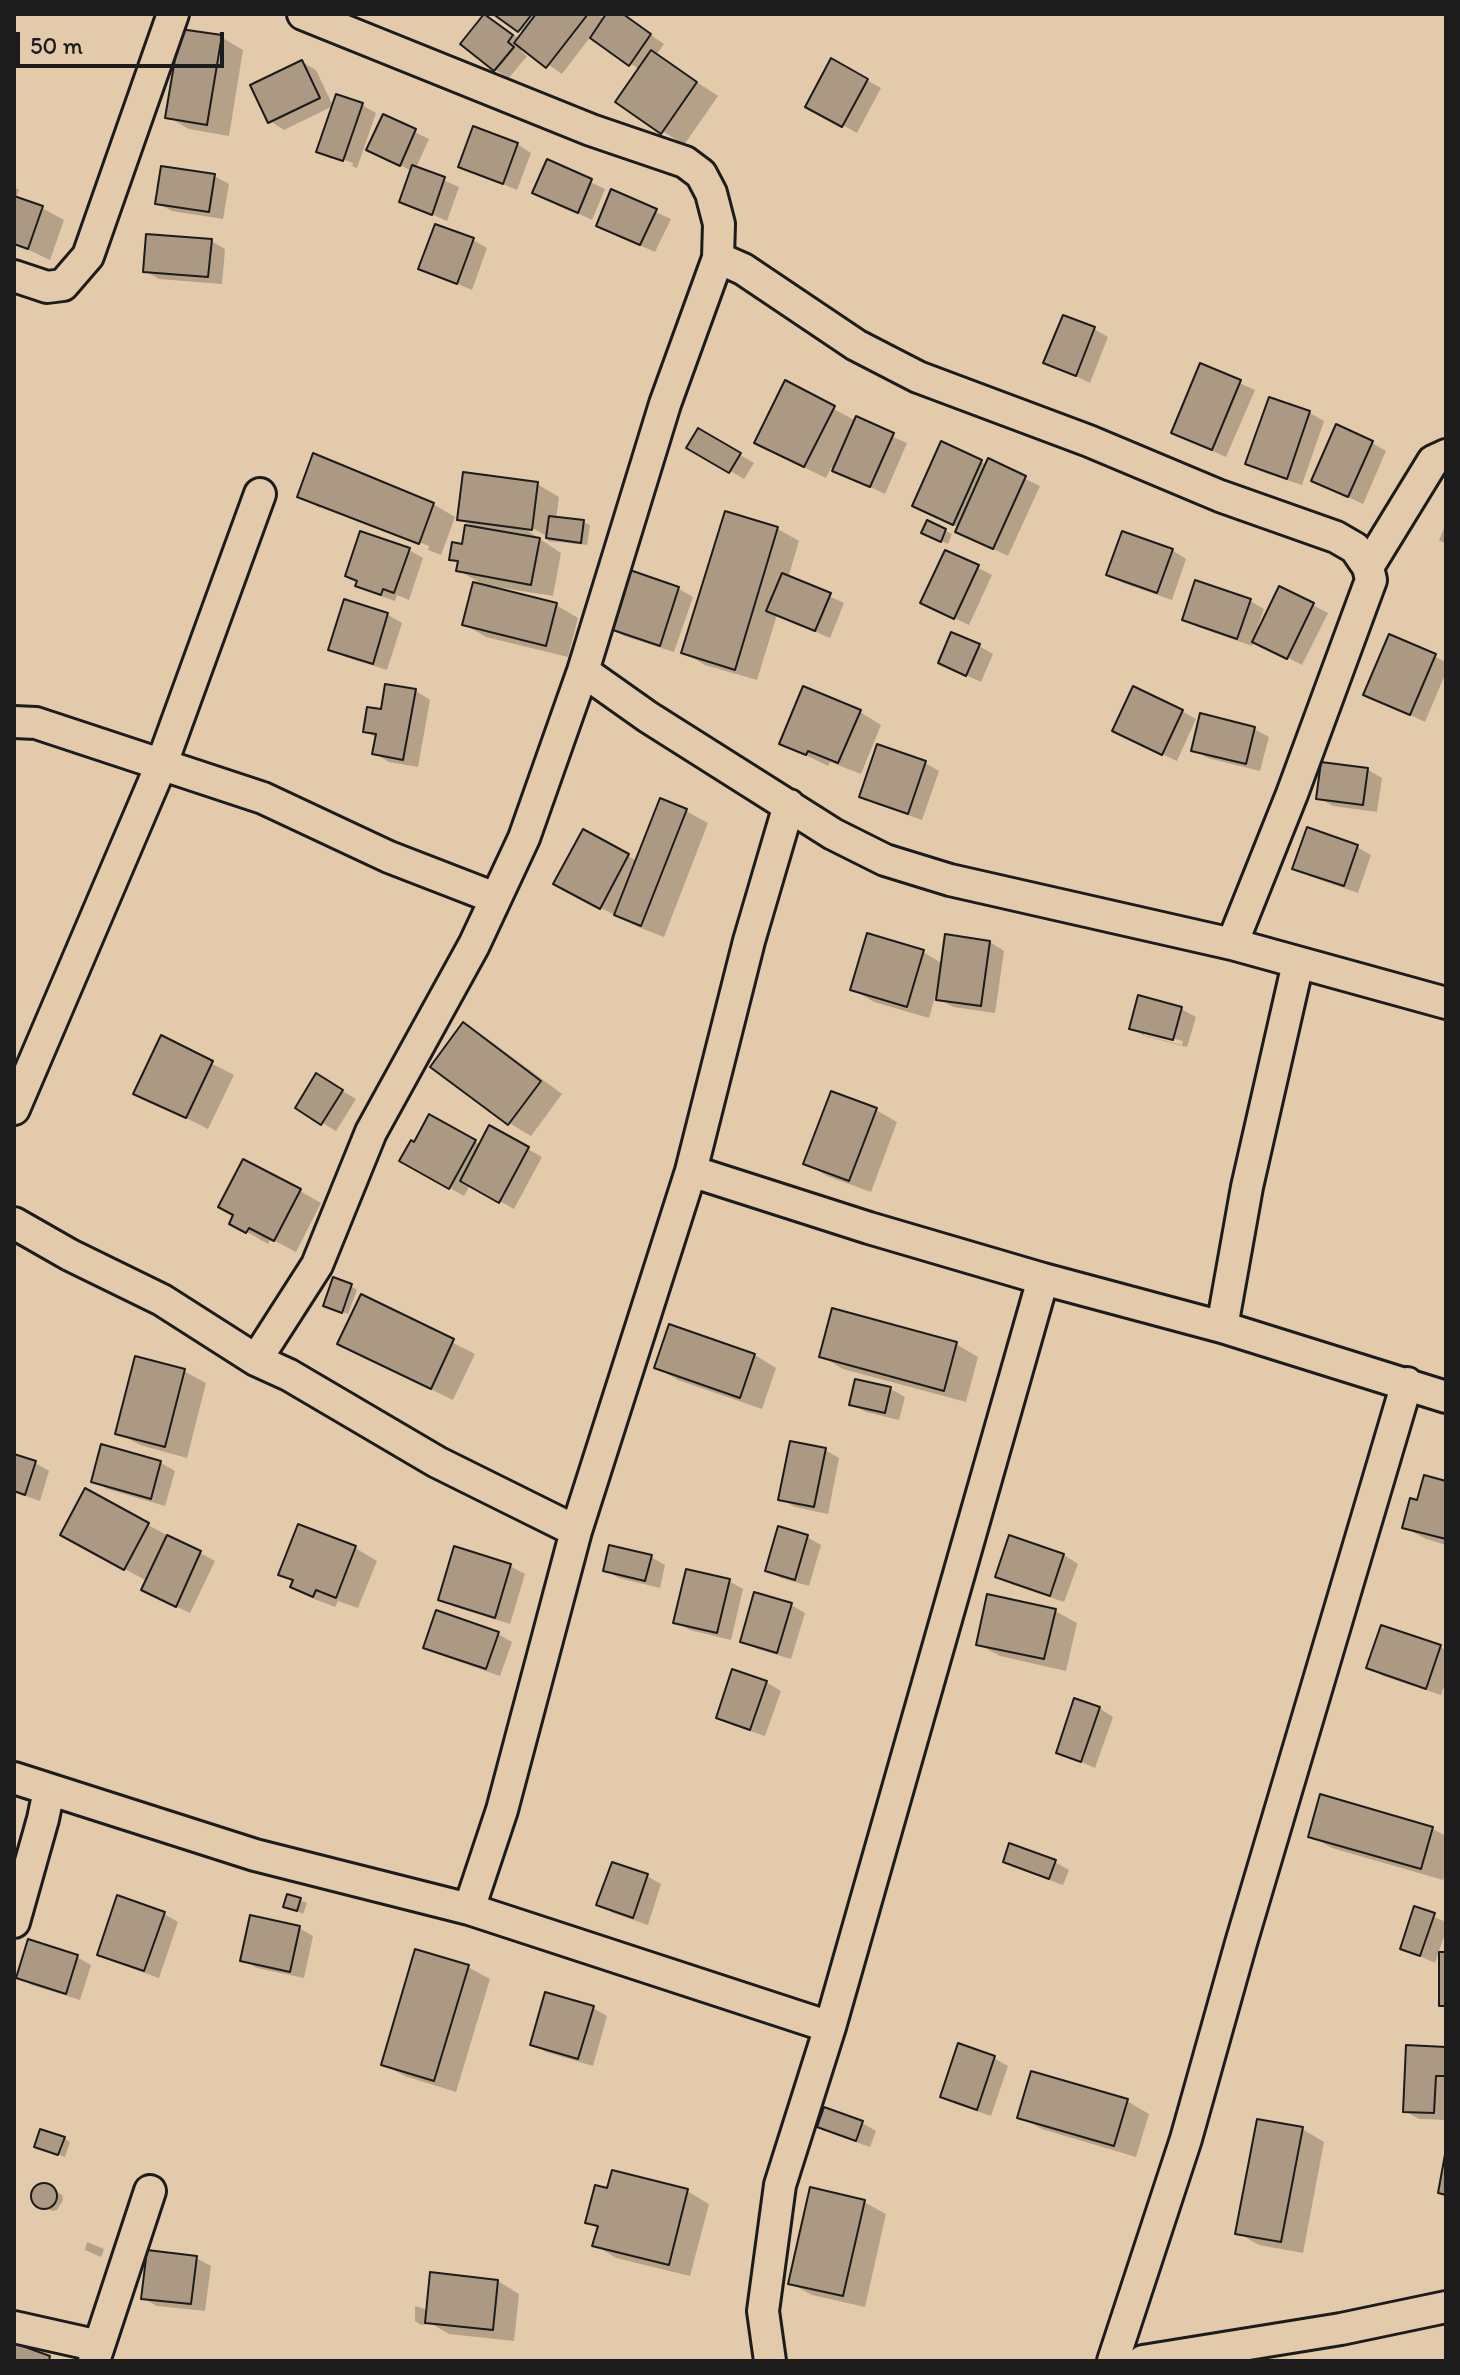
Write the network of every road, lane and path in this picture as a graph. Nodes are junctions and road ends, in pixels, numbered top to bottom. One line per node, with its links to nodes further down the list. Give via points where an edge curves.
1 (173, 14): 4 (street, via 88,256 63,285 47,287)
2 (303, 14): 3 (street, via 591,130 685,162 701,174 711,193 719,224)
3 (718, 258): 7 (street, via 743,269 856,345 918,377 1336,537 1355,548); 8 (street, via 665,404)
4 (14, 276)
5 (1446, 455): 7 (street, via 1433,461)
6 (260, 494): 10 (street)
7 (1368, 567): 13 (street, via 1371,580 1356,624)
8 (583, 671): 11 (street); 12 (street, via 524,838)
9 (14, 722): 10 (street, via 36,723)
10 (162, 763): 12 (street, via 263,798 389,857); 16 (street)
11 (789, 805): 13 (street, via 885,860 950,880); 17 (street)
12 (495, 898): 21 (street, via 371,1132 317,1265)
13 (1232, 944): 14 (street)
14 (1298, 963): 15 (street); 20 (street, via 1247,1187)
15 (1446, 1003)
16 (14, 1109)
17 (691, 1171): 19 (street); 24 (street)
18 (14, 1223): 21 (street, via 162,1300)
19 (1043, 1279): 20 (street); 29 (street)
20 (1222, 1327): 22 (street)
21 (256, 1360): 24 (street, via 437,1462)
22 (1407, 1383): 23 (street); 35 (street, via 1186,2139)
23 (1446, 1397)
24 (576, 1531): 27 (street, via 502,1810)
25 (14, 1778): 26 (street)
26 (49, 1790): 27 (street, via 255,1855); 28 (street)
27 (469, 1909): 29 (street)
28 (14, 1922)
29 (830, 2027): 34 (street, via 780,2185 763,2311)
30 (150, 2191): 33 (street)
31 (1446, 2307): 36 (street)
32 (14, 2327): 33 (street)
33 (96, 2354)
34 (770, 2361)
35 (1113, 2361)
36 (1143, 2361)

